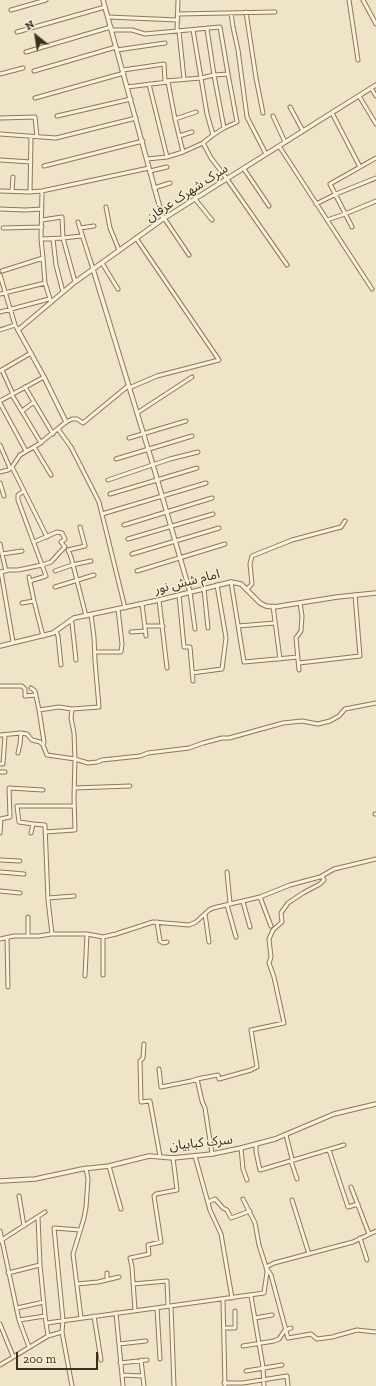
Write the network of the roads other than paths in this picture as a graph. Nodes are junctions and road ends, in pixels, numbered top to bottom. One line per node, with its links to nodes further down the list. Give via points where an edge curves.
1 (46, 0): 7 (street)
2 (103, 0): 6 (street)
3 (178, 0): 11 (street)
4 (349, 0): 23 (street)
5 (362, 0): 14 (street)
6 (105, 7): 12 (street); 19 (street)
7 (10, 10)
8 (246, 12): 9 (street); 10 (street); 43 (street)
9 (275, 12)
10 (231, 13): 11 (street); 64 (street, via 247,117)
11 (178, 14): 13 (street)
12 (108, 17): 13 (street); 15 (street)
13 (178, 20): 18 (street)
14 (376, 24)
15 (111, 28): 18 (street, via 145,34); 21 (street); 22 (street)
16 (207, 29): 17 (street); 28 (street, via 220,27); 29 (street)
17 (193, 30): 18 (street); 30 (street)
18 (178, 31): 31 (street)
19 (17, 32)
20 (165, 43): 21 (street)
21 (117, 49): 25 (street); 26 (street)
22 (26, 52)
23 (358, 60)
24 (23, 68): 27 (street)
25 (34, 70)
26 (123, 72): 32 (street, via 164,64); 35 (street); 39 (street)
27 (0, 74)
28 (228, 74): 29 (street); 51 (street, via 236,122)
29 (214, 75): 30 (street); 51 (street)
30 (201, 78): 31 (street); 55 (street)
31 (184, 79): 32 (street)
32 (168, 82): 33 (street); 49 (street)
33 (149, 84): 35 (street); 65 (street)
34 (376, 85): 36 (street, سرک شهرک عرفان)
35 (128, 87): 40 (street)
36 (371, 88): 37 (street, سرک شهرک عرفان); 38 (street)
37 (359, 96): 44 (street, سرک شهرک عرفان); 50 (street)
38 (376, 96)
39 (35, 98)
40 (131, 98): 45 (street); 48 (street)
41 (290, 107): 52 (street)
42 (196, 112): 49 (street)
43 (263, 112)
44 (332, 113): 52 (street, سرک شهرک عرفان); 72 (street)
45 (57, 116)
46 (273, 116): 60 (street)
47 (1, 118): 58 (street, via 35,117)
48 (136, 118): 58 (street, via 56,138); 59 (street)
49 (175, 120): 57 (street)
50 (376, 124)
51 (224, 128): 55 (street)
52 (303, 131): 60 (street, سرک شهرک عرفان)
53 (192, 132): 57 (street)
54 (0, 134): 56 (street)
55 (213, 135): 61 (street)
56 (32, 136): 58 (street); 69 (street)
57 (179, 136): 63 (street)
58 (38, 137)
59 (143, 141): 67 (street); 70 (street)
60 (285, 142): 62 (street, سرک شهرک عرفان)
61 (202, 143): 63 (street); 77 (street)
62 (279, 146): 64 (street, سرک شهرک عرفان); 87 (street)
63 (183, 152): 65 (street)
64 (266, 154): 73 (street, سرک شهرک عرفان)
65 (167, 157): 67 (street)
66 (376, 158): 72 (street)
67 (147, 159): 74 (street)
68 (0, 160): 69 (street)
69 (31, 162): 83 (street)
70 (44, 166)
71 (167, 167): 74 (street)
72 (360, 167): 84 (street, via 330,184)
73 (244, 169): 77 (street, سرک شهرک عرفان); 88 (street)
74 (150, 170): 79 (street); 82 (street)
75 (13, 177): 81 (street)
76 (376, 178): 84 (street)
77 (228, 179): 85 (street, سرک شهرک عرفان); 112 (street)
78 (170, 183): 79 (street)
79 (154, 188): 93 (street)
80 (0, 191): 81 (street)
81 (12, 191): 83 (street)
82 (42, 191): 83 (street); 91 (street)
83 (30, 192)
84 (336, 194): 87 (street); 92 (street)
85 (195, 199): 93 (street, سرک شهرک عرفان); 95 (street)
86 (376, 201): 92 (street)
87 (316, 204): 96 (street)
88 (269, 206)
89 (106, 207): 108 (street, via 110,228)
90 (0, 208): 91 (street)
91 (42, 208): 94 (street)
92 (346, 214): 96 (street); 99 (street)
93 (164, 218): 105 (street, سرک شهرک عرفان); 109 (street)
94 (42, 220): 101 (street); 104 (street, via 62,218)
95 (212, 220)
96 (327, 220): 119 (street)
97 (78, 222): 102 (street)
98 (94, 226): 102 (street)
99 (352, 227)
100 (3, 228): 101 (street)
101 (42, 228): 106 (street)
102 (80, 228): 103 (street)
103 (81, 236): 104 (street); 113 (street)
104 (63, 238): 107 (street); 116 (street)
105 (136, 238): 108 (street, سرک شهرک عرفان); 134 (street, via 219,360 157,376)
106 (41, 239): 107 (street); 110 (street)
107 (53, 239): 120 (street)
108 (119, 250): 111 (street, سرک شهرک عرفان)
109 (189, 255)
110 (43, 258): 114 (street); 117 (street)
111 (102, 263): 113 (street, سرک شهرک عرفان); 118 (street)
112 (287, 265)
113 (93, 269): 116 (street, سرک شهرک عرفان); 134 (street)
114 (1, 270): 115 (street)
115 (0, 275): 121 (street)
116 (75, 282): 120 (street, سرک شهرک عرفان)
117 (45, 283): 121 (street); 123 (street)
118 (118, 289)
119 (372, 289)
120 (63, 292): 123 (street, سرک شهرک عرفان)
121 (6, 293): 122 (street); 124 (street)
122 (0, 294)
123 (50, 301): 124 (street); 128 (street, سرک شهرک عرفان)
124 (11, 310): 125 (street); 126 (street)
125 (0, 312)
126 (15, 325): 127 (street); 128 (street)
127 (0, 330)
128 (18, 330): 129 (street)
129 (30, 353): 130 (street); 131 (street)
130 (1, 370): 135 (street)
131 (44, 377): 133 (street); 141 (street)
132 (192, 377): 139 (street)
133 (25, 387): 135 (street); 137 (street)
134 (128, 387): 139 (street); 141 (street, via 83,423 77,419)
135 (12, 395): 136 (street); 138 (street)
136 (0, 402): 151 (street)
137 (34, 402): 138 (street); 143 (street)
138 (22, 411): 147 (street)
139 (136, 413): 144 (street)
140 (186, 421): 144 (street)
141 (66, 422): 142 (street)
142 (58, 429): 143 (street); 169 (street, via 71,447 99,502)
143 (53, 434): 147 (street)
144 (143, 435): 146 (street); 150 (street)
145 (192, 436): 150 (street)
146 (129, 438)
147 (41, 443): 149 (street)
148 (0, 445): 155 (street)
149 (34, 447): 151 (street); 158 (street)
150 (148, 450): 153 (street); 154 (street)
151 (26, 451): 155 (street)
152 (198, 452): 154 (street)
153 (116, 459)
154 (153, 465): 159 (street); 160 (street)
155 (11, 468): 157 (street); 163 (street)
156 (197, 468): 160 (street)
157 (0, 472)
158 (51, 475)
159 (108, 480)
160 (157, 480): 164 (street); 166 (street)
161 (206, 482): 166 (street)
162 (0, 483): 165 (street)
163 (24, 492): 176 (street); 179 (street, via 18,495 18,500)
164 (110, 494)
165 (4, 496)
166 (162, 496): 168 (street); 169 (street)
167 (212, 498): 168 (street)
168 (167, 512): 172 (street); 173 (street)
169 (102, 514): 210 (street)
170 (213, 514): 173 (street)
171 (345, 521): 199 (street, via 341,527 292,540 252,556 252,584)
172 (124, 525)
173 (171, 526): 177 (street); 178 (street)
174 (80, 527): 188 (street, via 85,546 68,550)
175 (219, 528): 178 (street)
176 (47, 537): 179 (street); 187 (street, via 57,532 62,533 66,539 61,542 64,547 51,562)
177 (128, 539)
178 (176, 541): 184 (street); 185 (street)
179 (34, 542): 187 (street)
180 (0, 544): 183 (street)
181 (225, 544): 185 (street)
182 (22, 551): 183 (street)
183 (2, 554): 189 (street)
184 (132, 554)
185 (181, 557): 191 (street); 200 (street)
186 (91, 561): 188 (street)
187 (42, 565): 189 (street); 205 (street, via 46,576 30,579)
188 (72, 565): 190 (street); 194 (street)
189 (6, 571): 192 (street)
190 (55, 571)
191 (137, 571)
192 (1, 572): 226 (street)
193 (94, 575): 194 (street)
194 (77, 580): 197 (street); 213 (street)
195 (231, 582): 196 (street, امام شش نور); 199 (street, امام شش نور); 218 (street)
196 (217, 585): 198 (street, امام شش نور); 236 (street, via 226,638 222,669)
197 (55, 587)
198 (204, 588): 200 (street, امام شش نور); 219 (street)
199 (247, 589): 209 (street, امام شش نور, via 260,604)
200 (190, 592): 202 (street, امام شش نور); 220 (street)
201 (376, 593): 203 (street, امام شش نور)
202 (179, 595): 204 (street, امام شش نور); 236 (street, via 184,648 190,647)
203 (356, 595): 207 (street, امام شش نور); 232 (street, via 360,656)
204 (159, 600): 208 (street, امام شش نور); 217 (street)
205 (34, 601): 206 (street); 224 (street)
206 (22, 603)
207 (300, 603): 209 (street, امام شش نور); 229 (street, via 301,631 296,638)
208 (142, 604): 210 (street, امام شش نور); 216 (street)
209 (273, 606): 215 (street)
210 (125, 608): 211 (street, امام شش نور)
211 (118, 609): 212 (street, امام شش نور); 228 (street, via 121,652)
212 (91, 615): 213 (street, امام شش نور); 228 (street)
213 (86, 616): 214 (street, امام شش نور)
214 (70, 621): 221 (street, امام شش نور); 231 (street)
215 (275, 623): 218 (street); 230 (street)
216 (145, 626): 217 (street); 222 (street)
217 (163, 626): 234 (street)
218 (238, 626): 230 (street, via 244,662)
219 (208, 628)
220 (195, 629)
221 (56, 631): 224 (street, امام شش نور); 233 (street)
222 (146, 631): 223 (street); 225 (street)
223 (131, 632)
224 (43, 636): 226 (street, امام شش نور)
225 (146, 636)
226 (13, 642): 227 (street, امام شش نور)
227 (0, 646)
228 (95, 652): 242 (street, via 99,706)
229 (298, 657): 230 (street); 232 (street)
230 (280, 658)
231 (76, 660)
232 (299, 663): 235 (street)
233 (61, 665)
234 (167, 668)
235 (299, 670)
236 (192, 672): 237 (street)
237 (193, 682)
238 (0, 686): 240 (street, via 22,686 25,689 25,696)
239 (31, 688): 240 (street)
240 (36, 695): 243 (street)
241 (376, 703): 249 (street, via 345,709 339,716 318,724 302,721 283,723 189,748 88,763)
242 (72, 709): 243 (street); 249 (street)
243 (39, 710): 247 (street)
244 (21, 733): 246 (street); 247 (street); 248 (street)
245 (0, 735): 246 (street)
246 (5, 735): 250 (street, via 3,764)
247 (43, 745): 249 (street, via 46,755)
248 (18, 753)
249 (75, 759): 254 (street)
250 (0, 764)
251 (0, 772): 252 (street)
252 (5, 772)
253 (130, 786): 254 (street)
254 (74, 788): 256 (street)
255 (43, 790): 257 (street, via 9,788 10,816)
256 (74, 806): 258 (street, via 18,806 19,822); 259 (street, via 75,830)
257 (1, 819): 260 (street)
258 (33, 824): 259 (street, via 44,824); 261 (street)
259 (45, 832): 273 (street)
260 (0, 833)
261 (31, 833)
262 (376, 859): 268 (street, via 334,869)
263 (0, 860): 264 (street)
264 (20, 861)
265 (0, 872): 267 (street)
266 (227, 872): 275 (street)
267 (24, 874)
268 (322, 876): 272 (street); 295 (street, via 324,880 320,884 288,903 281,912 282,922 273,930 269,939 269,963 284,1023 251,1030 257,1067 219,1079 218,1075)
269 (0, 891): 270 (street)
270 (20, 893)
271 (74, 896): 273 (street)
272 (260, 897): 274 (street); 279 (street)
273 (48, 898): 281 (street)
274 (243, 902): 275 (street); 280 (street)
275 (229, 904): 276 (street, via 213,908); 285 (street)
276 (205, 914): 278 (street, via 188,925); 289 (street)
277 (28, 916): 283 (street)
278 (157, 922): 284 (street); 288 (street, via 160,941)
279 (271, 926)
280 (250, 927)
281 (52, 934): 282 (street); 283 (street)
282 (87, 934): 284 (street); 291 (street)
283 (28, 936): 286 (street)
284 (103, 937): 290 (street)
285 (236, 937)
286 (7, 938): 287 (street); 292 (street)
287 (0, 939)
288 (167, 942)
289 (209, 942)
290 (102, 975)
291 (85, 976)
292 (8, 987)
293 (144, 1044): 303 (street, via 143,1058 140,1061 141,1102 150,1101)
294 (159, 1070): 295 (street, via 161,1086)
295 (197, 1079): 302 (street, via 205,1108)
296 (376, 1104): 297 (street, سرک کبابیان, via 334,1114)
297 (286, 1135): 298 (street, سرک کبابیان); 306 (street)
298 (256, 1145): 300 (street, سرک کبابیان); 306 (street, via 260,1170)
299 (344, 1146): 301 (street)
300 (241, 1148): 302 (street, سرک کبابیان); 310 (street)
301 (329, 1150): 306 (street); 317 (street, via 348,1207)
302 (212, 1154): 304 (street, سرک کبابیان)
303 (160, 1156): 305 (street, سرک کبابیان); 307 (street, سرک کبابیان, via 149,1156)
304 (195, 1156): 305 (street, سرک کبابیان); 316 (street)
305 (173, 1158): 338 (street, via 178,1190 154,1196 161,1242 148,1245 149,1254 130,1258)
306 (291, 1161): 309 (street)
307 (109, 1166): 308 (street, سرک کبابیان); 318 (street)
308 (86, 1168): 311 (street, سرک کبابیان, via 35,1179); 323 (street, via 86,1207)
309 (297, 1179)
310 (247, 1180)
311 (0, 1181)
312 (351, 1187): 317 (street)
313 (19, 1196): 322 (street)
314 (243, 1199): 319 (street)
315 (292, 1200): 329 (street)
316 (208, 1202): 319 (street, via 215,1200 227,1210 231,1218); 340 (street, via 221,1234)
317 (358, 1204): 326 (street)
318 (121, 1209)
319 (250, 1211): 332 (street)
320 (45, 1212): 321 (street)
321 (38, 1217): 322 (street); 331 (street)
322 (24, 1226): 328 (street)
323 (80, 1230): 337 (street, via 73,1254); 355 (street, via 54,1228)
324 (0, 1231): 328 (street)
325 (376, 1231): 326 (street)
326 (369, 1234): 327 (street)
327 (360, 1238): 329 (street); 330 (street)
328 (1, 1240): 334 (street)
329 (309, 1254): 332 (street)
330 (367, 1260)
331 (40, 1265): 334 (street); 342 (street)
332 (266, 1267): 339 (street, via 264,1294); 360 (street, via 271,1275)
333 (107, 1272): 336 (street)
334 (8, 1273): 344 (street)
335 (119, 1277): 336 (street)
336 (107, 1280): 337 (street)
337 (77, 1284): 352 (street)
338 (134, 1284): 343 (street, via 167,1281); 346 (street)
339 (251, 1296): 340 (street); 353 (street)
340 (232, 1298): 341 (street)
341 (223, 1300): 343 (street); 358 (street)
342 (44, 1302): 344 (street); 350 (street)
343 (170, 1306): 345 (street); 386 (street)
344 (17, 1308): 354 (street)
345 (157, 1308): 346 (street); 370 (street)
346 (135, 1310): 348 (street)
347 (236, 1311): 358 (street, via 234,1328)
348 (116, 1313): 351 (street); 366 (street)
349 (272, 1315): 353 (street)
350 (45, 1316): 354 (street); 356 (street)
351 (94, 1316): 352 (street); 371 (street)
352 (81, 1318): 355 (street)
353 (254, 1318): 365 (street)
354 (19, 1320): 368 (street)
355 (63, 1320): 356 (street); 361 (street)
356 (47, 1323): 363 (street)
357 (0, 1324): 369 (street)
358 (224, 1328): 382 (street)
359 (291, 1328): 360 (street)
360 (285, 1330): 362 (street, via 288,1338 311,1334 317,1339 357,1330); 365 (street, via 279,1339)
361 (62, 1332): 363 (street); 383 (street)
362 (376, 1332)
363 (48, 1336): 368 (street)
364 (146, 1341): 366 (street)
365 (259, 1343): 367 (street); 377 (street)
366 (119, 1344): 374 (street)
367 (243, 1346)
368 (29, 1347): 369 (street)
369 (13, 1356): 375 (street)
370 (160, 1359)
371 (101, 1360)
372 (141, 1360): 373 (street); 374 (street); 380 (street)
373 (148, 1360)
374 (120, 1363): 379 (street)
375 (0, 1365)
376 (282, 1365): 377 (street)
377 (262, 1368): 378 (street); 381 (street)
378 (246, 1371)
379 (122, 1375): 380 (street); 384 (street)
380 (143, 1376): 385 (street)
381 (263, 1380): 382 (street); 387 (street); 388 (street, via 287,1376)
382 (225, 1385)
383 (72, 1386)
384 (123, 1386)
385 (144, 1386)
386 (174, 1386)
387 (264, 1386)
388 (288, 1386)

